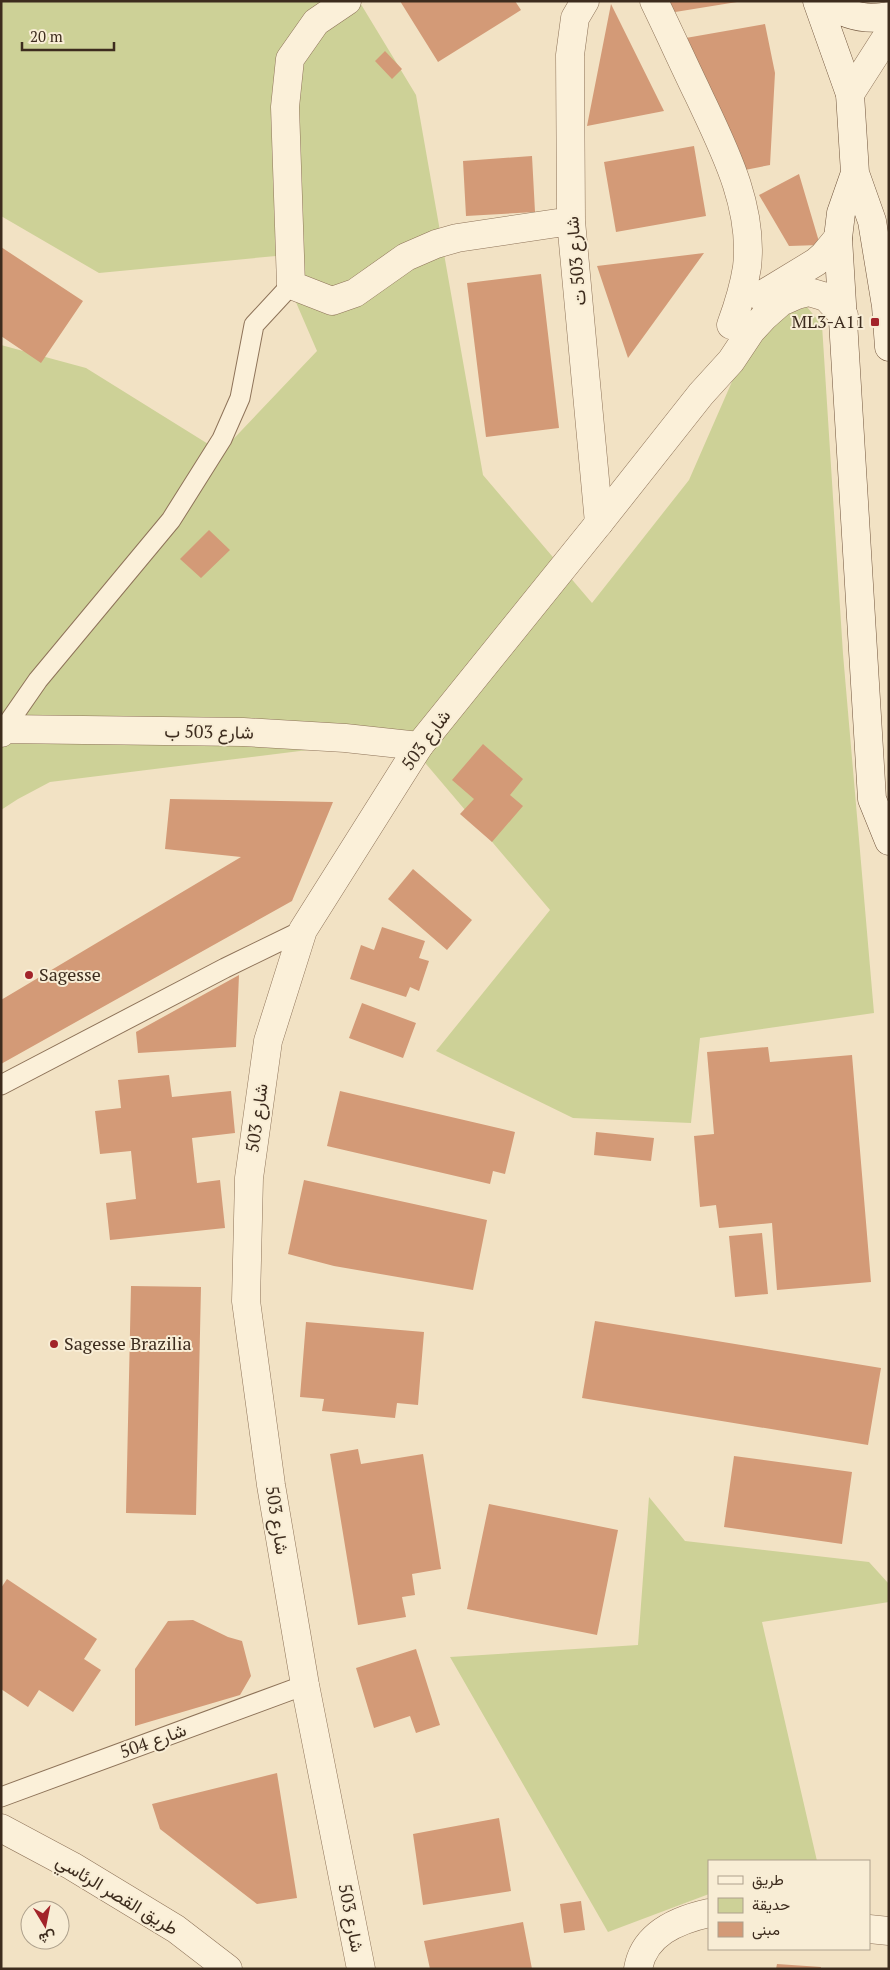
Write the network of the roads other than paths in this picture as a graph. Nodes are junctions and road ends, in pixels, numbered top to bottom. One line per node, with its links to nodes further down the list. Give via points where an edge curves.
1 (347, 1): 12 (street, via 316,22 290,59 285,107)
2 (585, 1): 10 (street, شارع 503 ت, via 575,18 570,55)
3 (654, 1): 15 (street, via 726,156 741,199 747,266 743,292)
4 (817, 1): 8 (street)
5 (824, 1): 6 (street, via 838,11 854,16)
6 (889, 16)
7 (889, 33): 8 (street)
8 (850, 94): 9 (street)
9 (855, 172): 11 (street, via 841,213); 13 (street, via 872,221)
10 (571, 221): 12 (street, via 436,244 406,257 355,293 332,301); 18 (street, شارع 503 ت)
11 (838, 238): 14 (street); 15 (street, via 816,262 751,303)
12 (290, 285): 19 (lane, via 254,325 240,398 222,439 171,520 38,680)
13 (887, 308): 16 (street)
14 (844, 316): 17 (street, via 826,297 809,292 781,302 751,331 731,361); 21 (street, via 872,799)
15 (731, 325): 17 (street, via 721,340)
16 (889, 347)
17 (701, 394): 18 (street, شارع 503)
18 (600, 524): 20 (street, شارع 503)
19 (2, 730): 20 (street, شارع 503 ب, via 243,732)
20 (419, 746): 22 (street, شارع 503)
21 (889, 841)
22 (303, 930): 23 (lane); 24 (street, شارع 503, via 268,1041 249,1178 246,1301 271,1485)
23 (1, 1084)
24 (305, 1685): 25 (lane, شارع 504); 31 (street, شارع 503)
25 (1, 1797)
26 (1, 1828): 30 (street, طريق القصر الرئاسي, via 72,1866 176,1929)
27 (708, 1913): 32 (street, via 688,1917 663,1929 640,1955)
28 (870, 1929): 29 (street)
29 (889, 1931)
30 (228, 1969)
31 (361, 1969)
32 (638, 1969)

